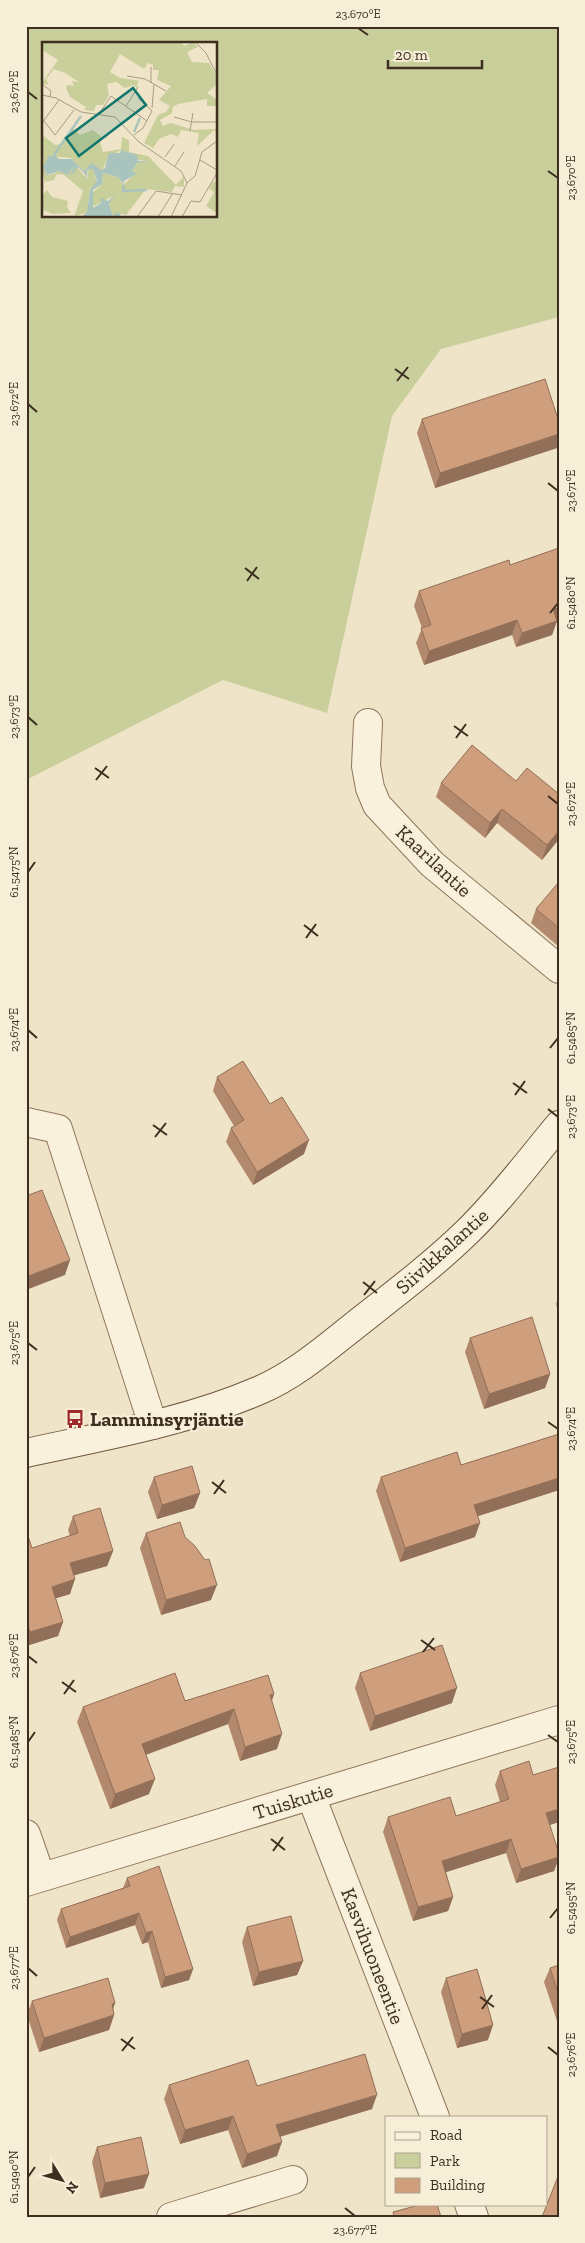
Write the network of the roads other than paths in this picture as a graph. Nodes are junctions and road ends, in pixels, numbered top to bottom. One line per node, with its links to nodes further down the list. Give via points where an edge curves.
1 (368, 723): 2 (street, Kaarilantie, via 366,766 377,805 432,864)
2 (559, 969)
3 (26, 1122): 5 (street, via 58,1129)
4 (559, 1126): 5 (street, Siivikkalantie, via 468,1231 313,1358 261,1390)
5 (153, 1425): 6 (street, Siivikkalantie)
6 (26, 1453)
7 (559, 1720): 8 (street, Tuiskutie)
8 (311, 1796): 10 (street, Tuiskutie); 11 (street, Kasvihuoneentie)
9 (26, 1834): 10 (street)
10 (34, 1880)
11 (436, 2116)
12 (293, 2180): 13 (street)
13 (171, 2217)

